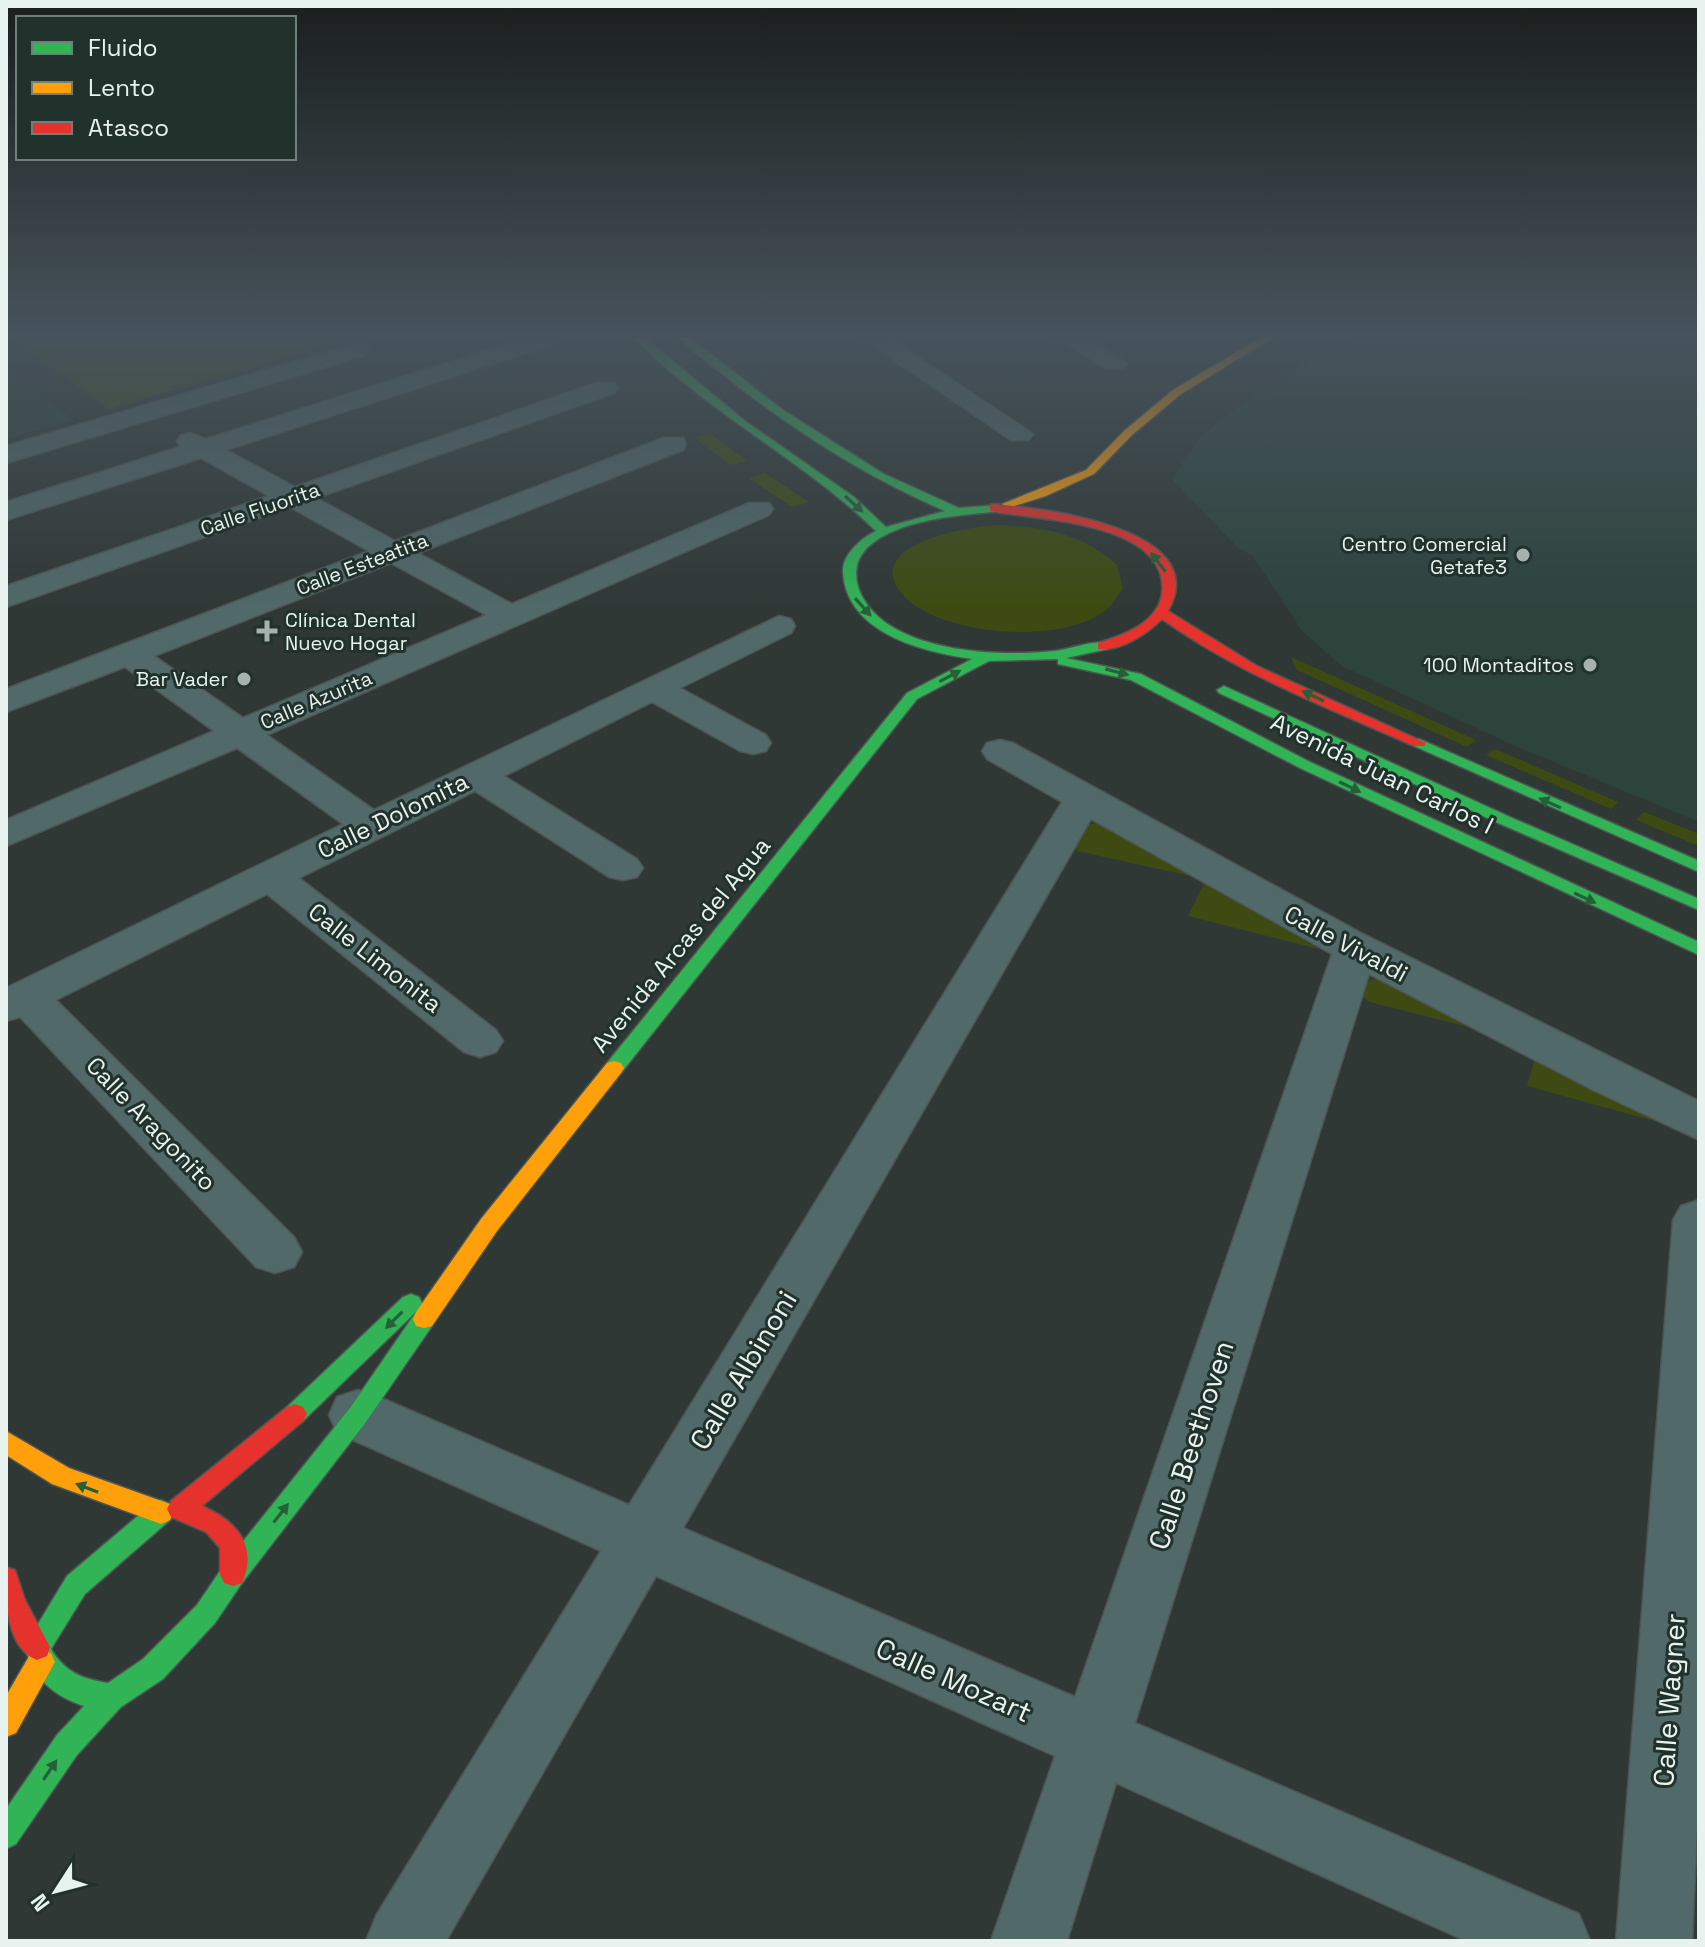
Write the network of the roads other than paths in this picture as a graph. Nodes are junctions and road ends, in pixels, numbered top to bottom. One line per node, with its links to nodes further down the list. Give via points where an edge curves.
1 (97, 428): 12 (street)
2 (267, 428): 11 (street)
3 (491, 428): 14 (street, Calle Fluorita)
4 (748, 428): 20 (main road, one-way to 20, via 850,499)
5 (804, 428): 17 (main road, via 910,495)
6 (1011, 428): 9 (street)
7 (1136, 428): 13 (main road)
8 (176, 433): 11 (street)
9 (1020, 434)
10 (673, 444): 21 (street, Calle Esteatita)
11 (204, 448): 14 (street); 18 (street)
12 (6, 455)
13 (1090, 472): 15 (main road); 19 (main road, via 1095,500)
14 (294, 497): 21 (street); 22 (street, Calle Fluorita)
15 (994, 508): 17 (main road); 19 (main road, via 1045,511)
16 (759, 509): 24 (street, Calle Azurita)
17 (954, 510): 20 (main road)
18 (6, 511)
19 (1114, 530): 23 (main road, one-way to 19, via 1170,595 1165,569 1141,544)
20 (883, 531): 26 (main road, one-way to 26, via 853,558 848,579 856,601)
21 (394, 551): 24 (street); 29 (street, Calle Esteatita)
22 (6, 597)
23 (1161, 612): 27 (main road); 43 (main road, Avenida Juan Carlos I, one-way to 23, via 1309,694 1210,645)
24 (511, 616): 36 (street, Calle Azurita)
25 (779, 626): 34 (street, Calle Dolomita)
26 (894, 631): 30 (main road, via 937,647); 31 (main road)
27 (1123, 640): 28 (main road); 32 (main road)
28 (1144, 650)
29 (128, 653): 35 (street, Calle Esteatita); 36 (street)
30 (988, 656): 32 (main road); 53 (main road, Avenida Arcas del Agua, one-way to 30, via 910,689)
31 (901, 657)
32 (1041, 657): 48 (main road, Avenida Juan Carlos I, one-way to 48, via 1136,677 1333,778)
33 (1206, 680): 46 (main road, Avenida Juan Carlos I)
34 (653, 688): 37 (street); 39 (street, Calle Dolomita)
35 (6, 701)
36 (240, 733): 41 (street); 42 (street, Calle Azurita)
37 (753, 743)
38 (1000, 751): 40 (street, Calle Vivaldi)
39 (476, 775): 41 (street, Calle Dolomita); 44 (street)
40 (1083, 799): 47 (street, Calle Vivaldi); 58 (street, Calle Albinoni)
41 (371, 826): 45 (street, Calle Dolomita)
42 (6, 834)
43 (1699, 867)
44 (623, 868)
45 (270, 876): 49 (street, Calle Dolomita); 50 (street, Calle Limonita)
46 (1699, 905)
47 (1355, 949): 51 (street, Calle Vivaldi); 64 (street, Calle Beethoven)
48 (1699, 949)
49 (16, 1001): 54 (street, Calle Aragonito)
50 (480, 1041)
51 (1699, 1122)
52 (1699, 1220): 69 (street, Calle Wagner)
53 (489, 1225): 55 (main road, Avenida Arcas del Agua); 57 (main road, Avenida Arcas del Agua, one-way to 57, via 319,1395)
54 (275, 1252)
55 (358, 1415): 58 (street, Calle Mozart); 59 (main road, Avenida Arcas del Agua, one-way to 55)
56 (6, 1442): 57 (main road, one-way to 56, via 82,1487)
57 (171, 1510): 59 (main road, via 215,1524 233,1544); 61 (main road, Avenida Arcas del Agua, via 76,1585)
58 (641, 1541): 64 (street, Calle Mozart); 66 (street, Calle Albinoni)
59 (233, 1574): 62 (main road, Avenida Arcas del Agua, via 206,1614 153,1669)
60 (6, 1579): 61 (main road)
61 (39, 1654): 62 (main road, via 56,1685); 63 (main road)
62 (111, 1697): 65 (main road, one-way to 62, via 67,1745)
63 (6, 1723)
64 (1093, 1741): 67 (street, Calle Beethoven); 68 (street, Calle Mozart)
65 (6, 1834)
66 (404, 1941)
67 (1029, 1941)
68 (1552, 1941)
69 (1654, 1941)

